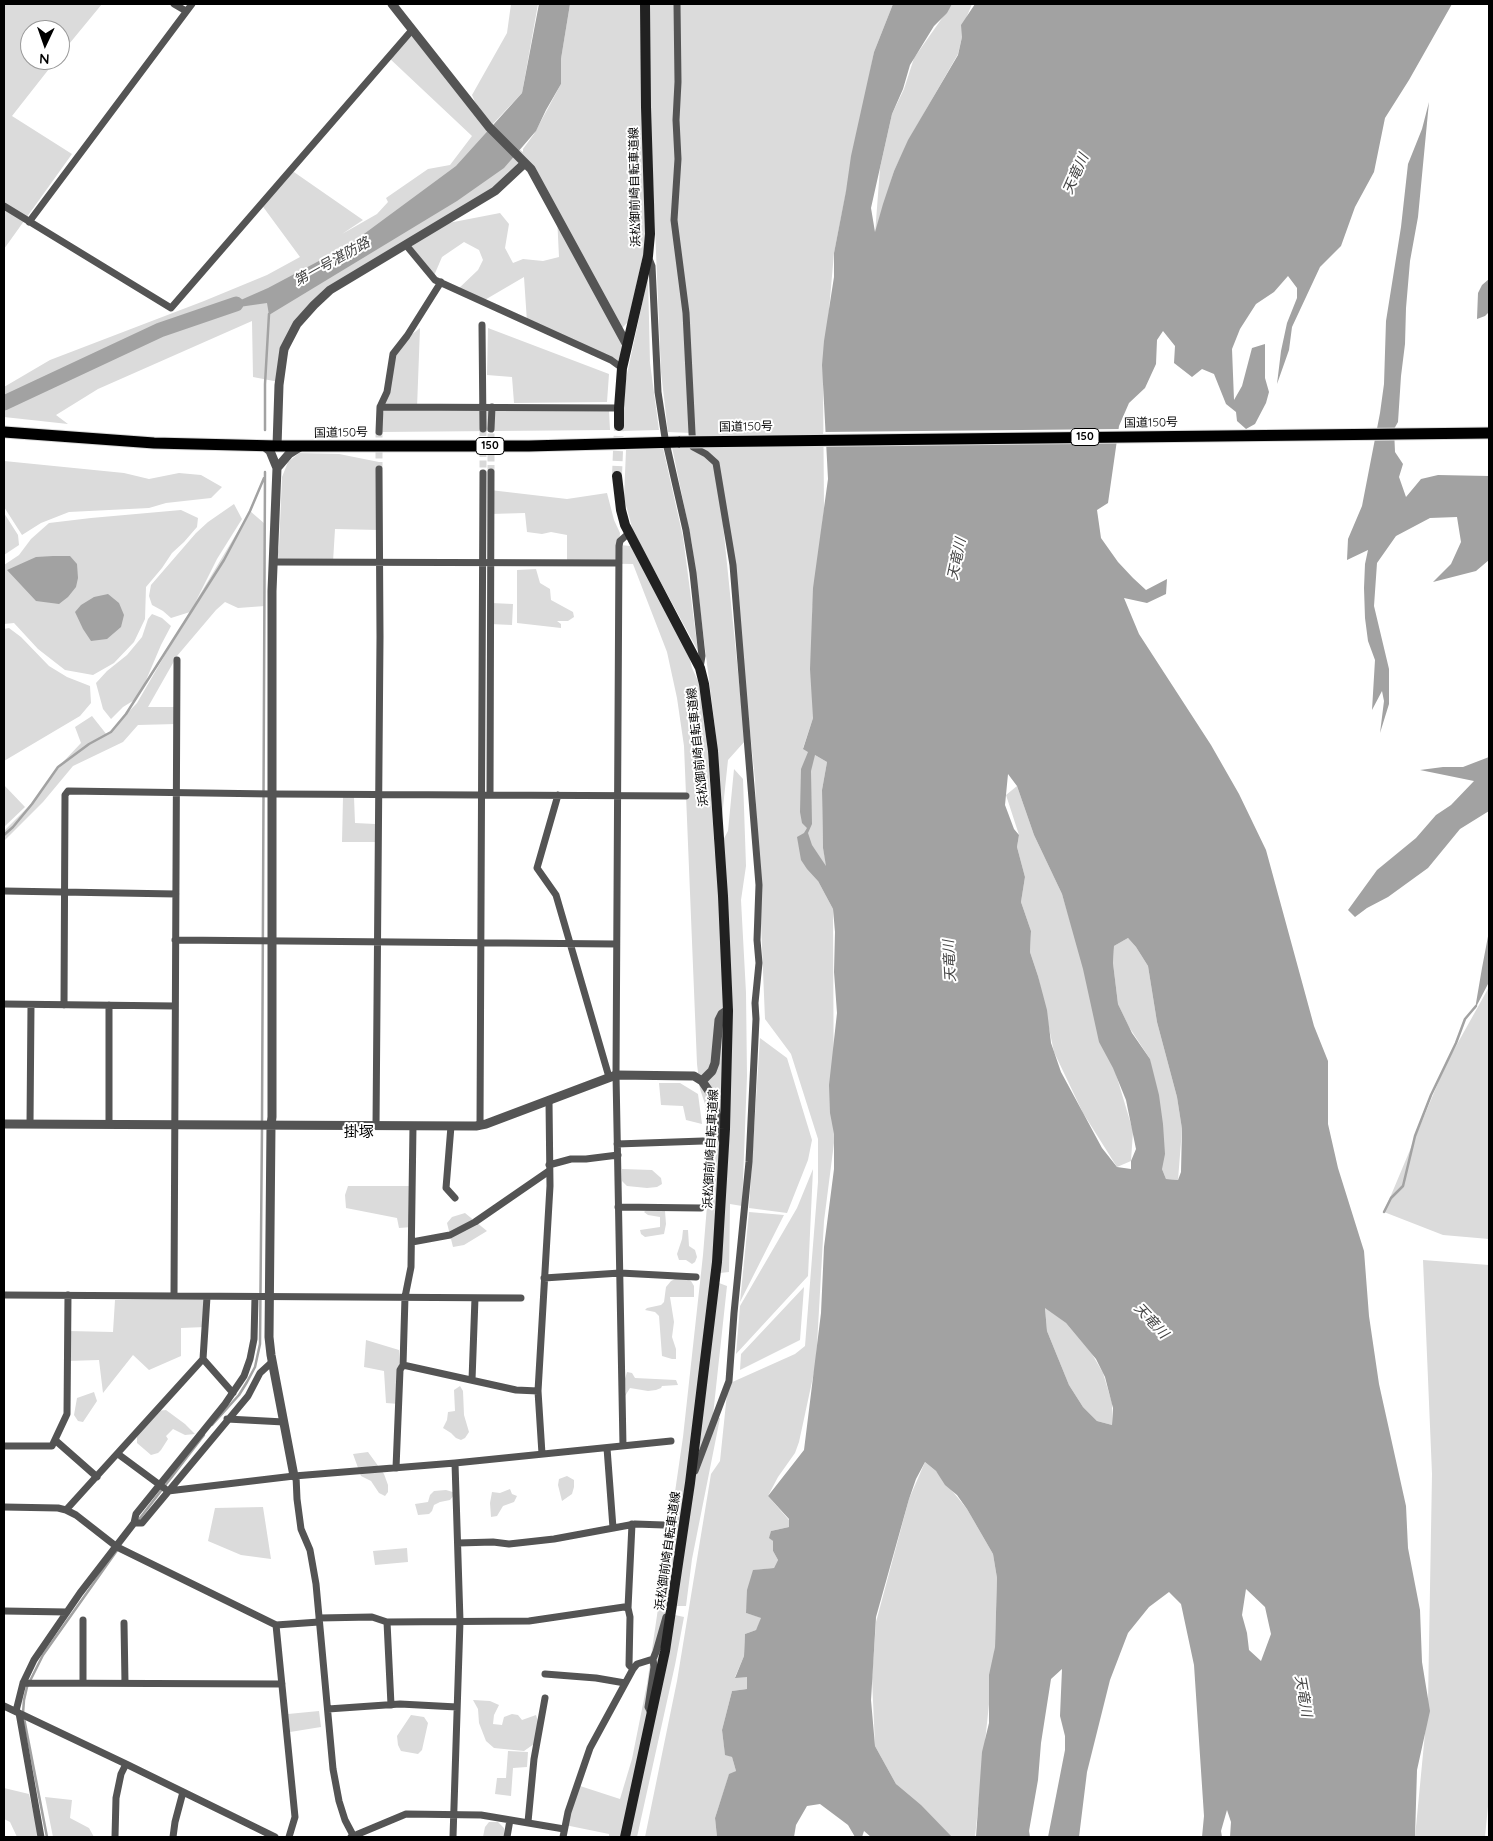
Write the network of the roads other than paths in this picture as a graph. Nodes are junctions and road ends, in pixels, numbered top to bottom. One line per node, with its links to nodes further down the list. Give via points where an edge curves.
1 (174, 4): 6 (street)
2 (192, 4): 6 (street)
3 (392, 4): 7 (street)
4 (645, 4): 12 (main road, 浜松御前崎自転車道線)
5 (677, 4): 115 (street, via 678,159 674,220 686,314 693,447 716,463 733,565 759,885 759,963 749,1162 729,1381)
6 (186, 11): 10 (street)
7 (412, 30): 8 (street, via 489,127); 10 (street, via 171,308)
8 (525, 163): 11 (street, via 495,191); 15 (street, via 539,182)
9 (4, 206): 10 (street)
10 (29, 222)
11 (406, 245): 13 (street, via 435,280); 27 (street, via 330,290 297,324 284,350)
12 (648, 256): 15 (main road, 浜松御前崎自転車道線); 25 (street, via 652,266 658,392)
13 (441, 282): 16 (street, via 611,360); 17 (street, via 393,354)
14 (482, 324): 18 (street)
15 (627, 345): 16 (main road, 浜松御前崎自転車道線)
16 (622, 368): 20 (main road, 浜松御前崎自転車道線)
17 (380, 407): 18 (street); 23 (street)
18 (483, 407): 19 (street); 19 (street, via 487,429)
19 (492, 407): 20 (street)
20 (619, 408): 21 (main road, 浜松御前崎自転車道線)
21 (619, 426)
22 (4, 432): 26 (highway, 国道150号 / 150, via 117,441)
23 (380, 432)
24 (1489, 434): 25 (highway, 国道150号 / 150, bridge)
25 (666, 441): 28 (highway, 国道150号 / 150, via 529,446); 39 (street, via 693,573 702,656)
26 (264, 446): 27 (highway, 国道150号 / 150); 29 (street, via 270,451)
27 (277, 446): 28 (highway, 国道150号 / 150)
28 (300, 446): 29 (street)
29 (277, 468): 33 (street)
30 (379, 469): 34 (street)
31 (617, 476): 32 (main road, 浜松御前崎自転車道線, via 621,510)
32 (629, 534): 37 (street, via 620,541); 39 (main road, 浜松御前崎自転車道線)
33 (273, 562): 34 (street); 41 (street)
34 (380, 562): 35 (street); 42 (street)
35 (482, 562): 36 (street); 36 (street, via 487,472); 43 (street)
36 (491, 562): 37 (street); 44 (street)
37 (619, 563): 46 (street)
38 (177, 660): 40 (street)
39 (700, 668): 62 (main road, 浜松御前崎自転車道線, via 713,751)
40 (176, 793): 41 (street); 49 (street, via 68,791 65,796); 50 (street)
41 (273, 794): 42 (street); 52 (street)
42 (378, 794): 43 (street); 53 (street)
43 (481, 795): 44 (street); 54 (street)
44 (490, 795): 45 (street)
45 (558, 795): 46 (street); 55 (street, via 537,868 556,895)
46 (617, 795): 47 (street); 56 (street)
47 (686, 796)
48 (4, 891): 49 (street)
49 (65, 892): 50 (street); 59 (street)
50 (176, 894): 51 (street)
51 (175, 940): 52 (street); 61 (street)
52 (271, 940): 53 (street); 71 (street)
53 (377, 941): 54 (street); 72 (street)
54 (481, 942): 55 (street); 70 (street)
55 (571, 943): 56 (street); 63 (street)
56 (616, 944): 63 (street)
57 (4, 1004): 58 (street)
58 (31, 1004): 59 (street); 67 (street)
59 (64, 1005): 60 (street)
60 (109, 1005): 61 (street); 68 (street)
61 (175, 1006): 69 (street)
62 (728, 1010): 64 (street, via 719,1020 715,1063); 76 (main road, 浜松御前崎自転車道線)
63 (612, 1076): 64 (street, via 694,1076); 65 (street); 77 (street)
64 (702, 1081): 76 (street, via 711,1094)
65 (549, 1101): 70 (street); 79 (street)
66 (4, 1124): 67 (street)
67 (30, 1124): 68 (street)
68 (109, 1124): 69 (street)
69 (175, 1124): 71 (street); 89 (street)
70 (480, 1125): 74 (street)
71 (271, 1126): 72 (street); 92 (street)
72 (376, 1126): 73 (street)
73 (413, 1126): 74 (street); 83 (street)
74 (451, 1126): 80 (street, via 446,1188)
75 (703, 1141): 77 (street)
76 (724, 1142): 115 (main road, 浜松御前崎自転車道線, via 717,1262)
77 (618, 1144): 78 (street)
78 (618, 1155): 79 (street, via 571,1159); 81 (street)
79 (549, 1168): 83 (street, via 475,1222 450,1235); 86 (street)
80 (454, 1198)
81 (618, 1207): 82 (street); 84 (street)
82 (701, 1208)
83 (412, 1242): 93 (street)
84 (620, 1273): 85 (street); 86 (street); 107 (street)
85 (696, 1277)
86 (544, 1278): 100 (street)
87 (4, 1295): 88 (street)
88 (68, 1295): 89 (street); 104 (street, via 67,1414)
89 (174, 1296): 90 (street)
90 (208, 1297): 91 (street); 96 (street)
91 (255, 1297): 92 (street); 101 (street, via 250,1359)
92 (270, 1297): 93 (street); 97 (street)
93 (406, 1297): 94 (street); 98 (street)
94 (475, 1298): 95 (street); 99 (street)
95 (520, 1298)
96 (203, 1359): 101 (street); 109 (street)
97 (272, 1362): 102 (street, via 260,1373 248,1396); 103 (street)
98 (403, 1365): 99 (street); 112 (street, via 400,1370)
99 (472, 1380): 100 (street, via 516,1390)
100 (538, 1391): 110 (street)
101 (233, 1392): 116 (street)
102 (227, 1419): 103 (street); 117 (street)
103 (284, 1422): 113 (street)
104 (55, 1440): 106 (street, via 52,1446); 114 (street)
105 (671, 1441): 107 (street)
106 (4, 1446)
107 (623, 1446): 108 (street)
108 (607, 1448): 110 (street); 123 (street)
109 (118, 1454): 114 (street); 116 (street)
110 (542, 1454): 111 (street)
111 (454, 1463): 112 (street); 124 (street)
112 (396, 1468): 113 (street)
113 (295, 1476): 117 (street); 131 (street, via 301,1529 310,1550)
114 (96, 1477): 119 (street)
115 (690, 1483): 129 (main road, 浜松御前崎自転車道線)
116 (159, 1485): 117 (street); 120 (street, via 136,1514)
117 (168, 1491): 120 (street, via 142,1523)
118 (4, 1507): 119 (street)
119 (66, 1510): 125 (street)
120 (134, 1523): 125 (street)
121 (632, 1524): 122 (street); 123 (street); 126 (street)
122 (664, 1525)
123 (613, 1528): 124 (street, via 518,1543)
124 (458, 1543): 132 (street)
125 (117, 1547): 128 (street); 135 (street)
126 (628, 1608): 132 (street, via 529,1621); 137 (street, via 628,1665)
127 (4, 1611): 128 (street)
128 (67, 1612): 139 (street, via 34,1660)
129 (671, 1612): 136 (street); 150 (main road, 浜松御前崎自転車道線)
130 (83, 1620): 140 (street)
131 (319, 1620): 133 (street, via 372,1616); 135 (street); 148 (street)
132 (460, 1621): 133 (street); 147 (street)
133 (387, 1622): 145 (street)
134 (124, 1623): 141 (street)
135 (276, 1625): 143 (street)
136 (653, 1658): 137 (street); 150 (street, via 648,1707)
137 (633, 1669): 142 (street)
138 (546, 1674): 142 (street)
139 (23, 1683): 140 (street); 149 (street)
140 (82, 1683): 141 (street)
141 (124, 1683): 143 (street)
142 (625, 1683): 156 (street, via 590,1748)
143 (282, 1684): 161 (street, via 295,1817)
144 (545, 1698): 155 (street, via 534,1759)
145 (391, 1704): 147 (street); 148 (street)
146 (4, 1706): 149 (street)
147 (457, 1707): 153 (street)
148 (328, 1709): 162 (street, via 339,1801)
149 (18, 1712): 151 (street); 157 (street)
150 (652, 1715): 166 (main road, 浜松御前崎自転車道線)
151 (126, 1764): 152 (street); 158 (street, via 116,1798)
152 (183, 1792): 159 (street); 160 (street)
153 (454, 1814): 154 (street); 162 (street, via 406,1814); 163 (street)
154 (510, 1820): 155 (street); 164 (street)
155 (528, 1822): 156 (street)
156 (564, 1829): 165 (street)
157 (42, 1837)
158 (115, 1837)
159 (173, 1837)
160 (275, 1837)
161 (289, 1837)
162 (353, 1837)
163 (453, 1837)
164 (507, 1837)
165 (563, 1837)
166 (625, 1837)

